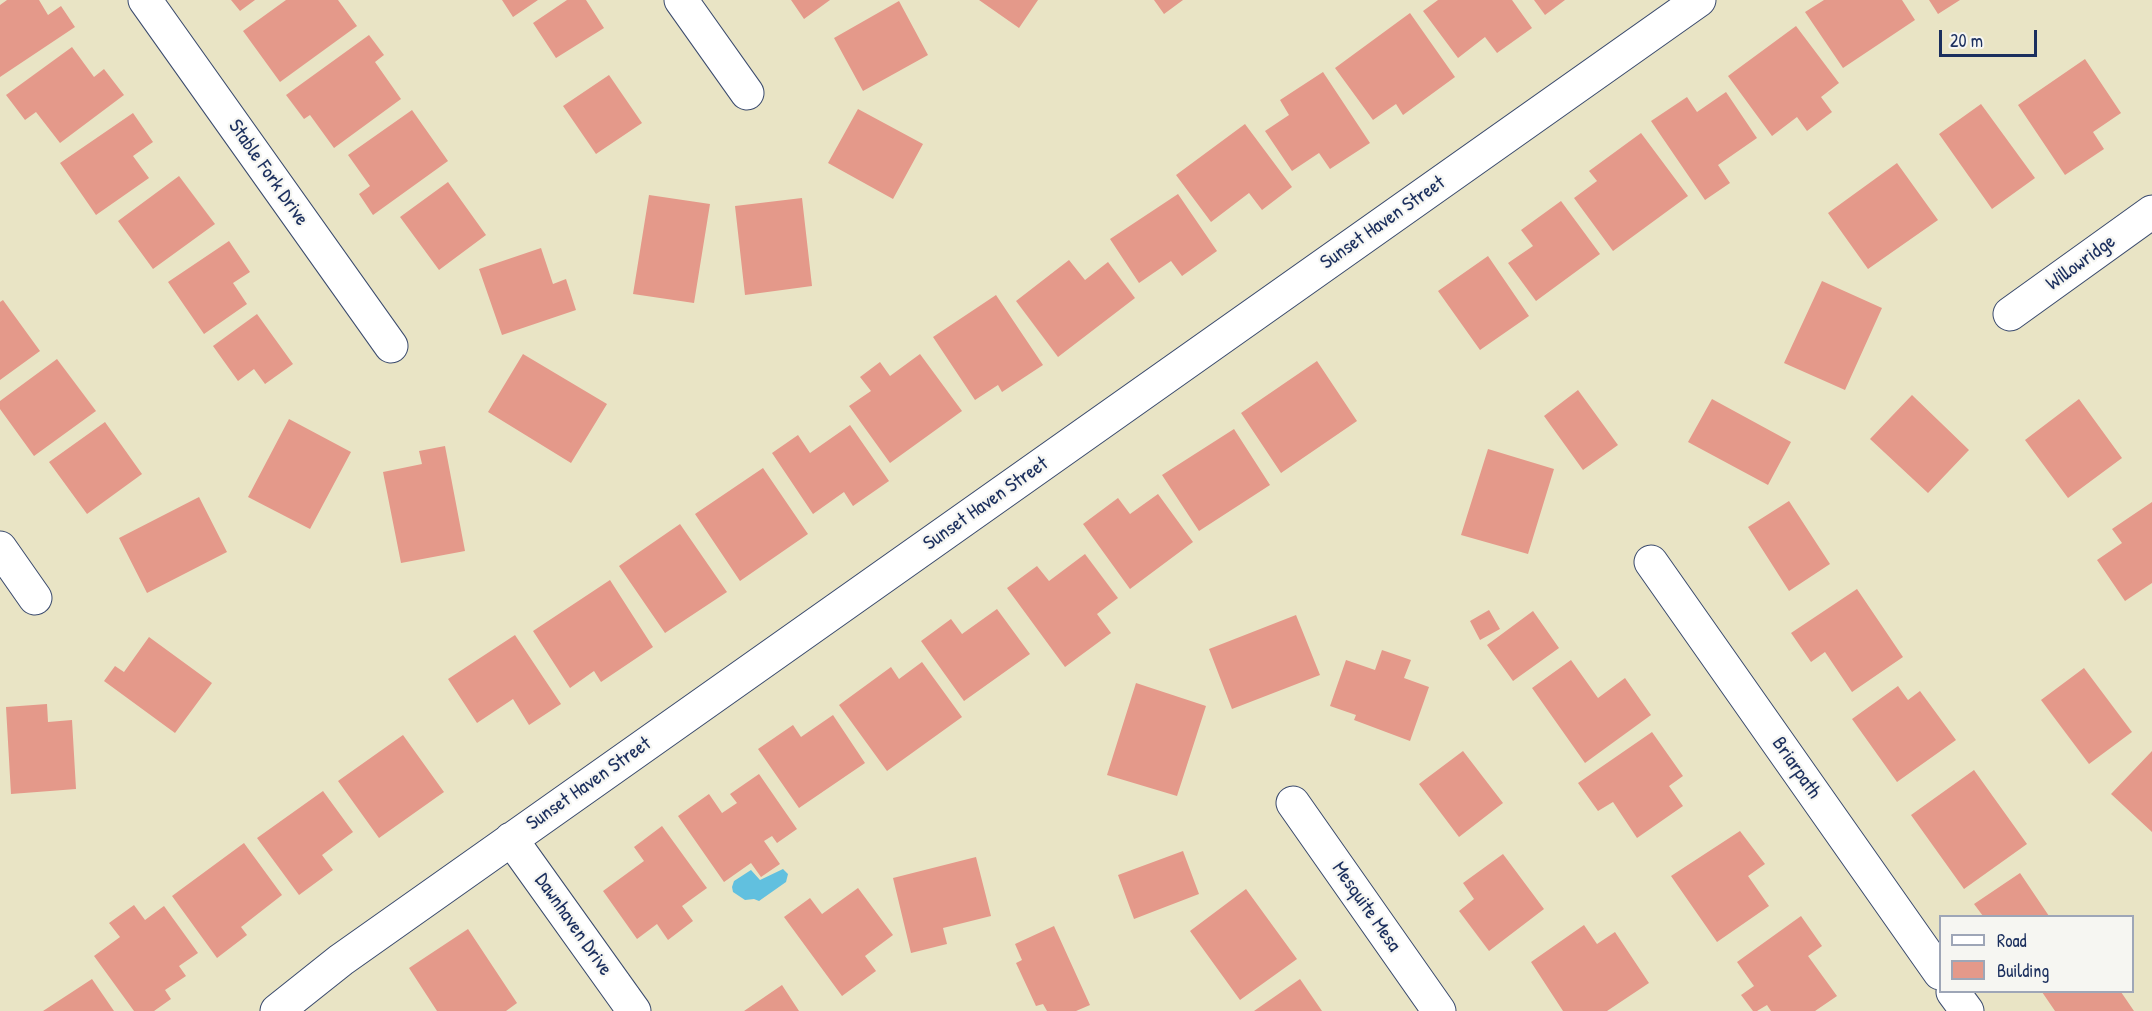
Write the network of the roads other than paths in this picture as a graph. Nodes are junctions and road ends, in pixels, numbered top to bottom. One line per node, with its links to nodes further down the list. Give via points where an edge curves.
1 (145, 0): 7 (street, Stable Fork Drive)
2 (681, 0): 4 (street)
3 (1699, 0): 12 (street, Sunset Haven Street)
4 (747, 93)
5 (2152, 212): 6 (street, Willowridge)
6 (2010, 314)
7 (391, 346)
8 (0, 548): 10 (street)
9 (1651, 562): 13 (street, Briarpath)
10 (35, 598)
11 (1293, 803): 17 (street, Mesquite Mesa)
12 (512, 839): 15 (street, Sunset Haven Street, via 341,960); 16 (street, Dawnhaven Drive)
13 (1939, 970)
14 (1954, 993): 18 (street)
15 (277, 1011)
16 (634, 1011)
17 (1439, 1011)
18 (1967, 1011)

